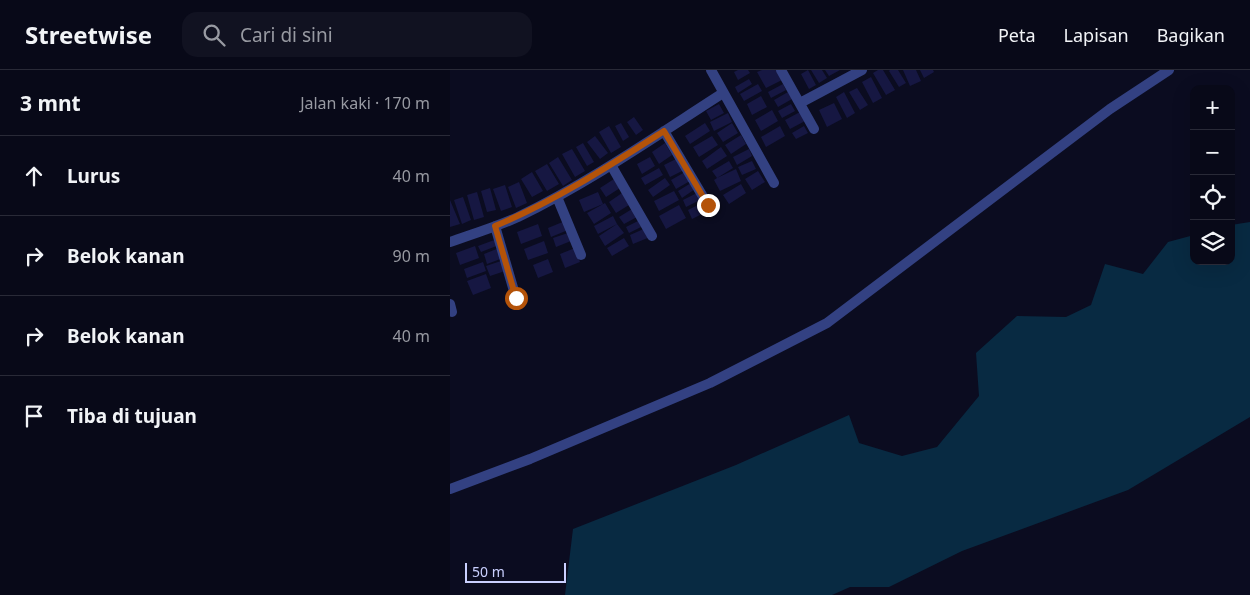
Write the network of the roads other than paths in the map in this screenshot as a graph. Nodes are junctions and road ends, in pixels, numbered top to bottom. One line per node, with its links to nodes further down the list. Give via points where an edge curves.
1 (711, 70): 5 (street)
2 (781, 70): 6 (street)
3 (862, 70): 6 (street)
4 (1169, 70): 18 (street, via 1110,109 827,323 710,383)
5 (723, 93): 8 (street); 10 (street)
6 (800, 103): 7 (street)
7 (814, 129)
8 (664, 131): 9 (street); 12 (street)
9 (612, 165): 11 (street); 14 (street)
10 (774, 183)
11 (557, 197): 13 (street); 16 (street)
12 (708, 205)
13 (495, 226): 15 (street); 17 (street)
14 (652, 236)
15 (450, 242)
16 (581, 255)
17 (516, 298)
18 (450, 489)

